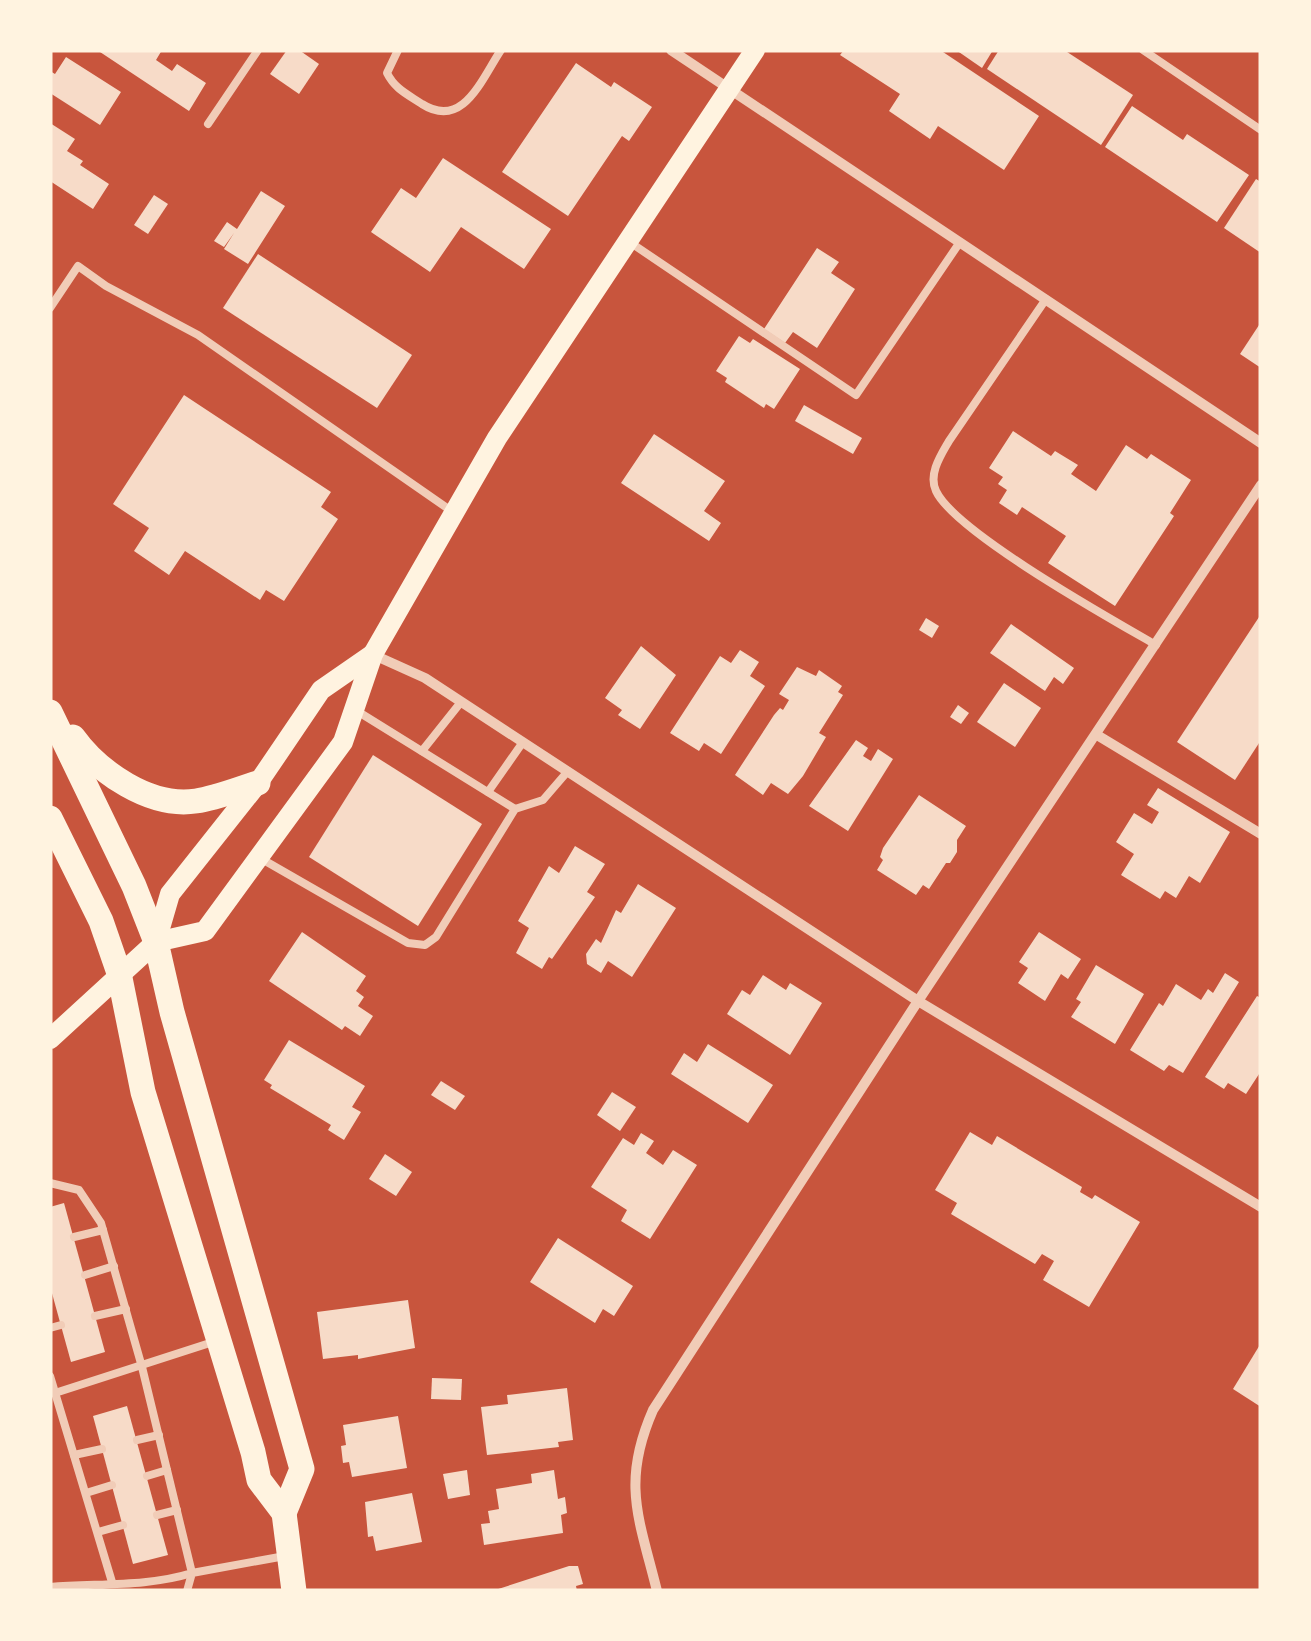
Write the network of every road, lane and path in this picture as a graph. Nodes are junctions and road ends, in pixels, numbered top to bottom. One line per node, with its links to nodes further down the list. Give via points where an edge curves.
1 (258, 50): 8 (lane)
2 (398, 50): 3 (lane, via 387,73 394,86 436,112 463,106)
3 (502, 50)
4 (671, 50): 7 (street)
5 (754, 50): 7 (main road)
6 (1143, 50): 9 (lane)
7 (729, 88): 10 (main road); 11 (street)
8 (208, 124)
9 (1261, 130)
10 (628, 241): 11 (lane, via 856,394); 16 (main road)
11 (960, 242): 12 (street)
12 (1046, 299): 14 (street); 17 (lane, via 949,441 933,482 977,534)
13 (50, 308): 16 (lane, via 78,266 198,335)
14 (1261, 442)
15 (1261, 486): 17 (street)
16 (454, 513): 18 (main road)
17 (1156, 645): 23 (street)
18 (373, 654): 19 (street); 21 (main road); 27 (main road, via 321,690)
19 (461, 702): 24 (street); 25 (lane)
20 (50, 704): 27 (highway, via 87,756 162,800 194,801)
21 (354, 709): 25 (lane); 32 (main road, via 343,742)
22 (50, 712): 33 (highway)
23 (1097, 735): 31 (street); 35 (street)
24 (523, 742): 26 (street); 28 (lane)
25 (422, 751): 28 (lane)
26 (568, 771): 29 (lane, via 544,800); 35 (street)
27 (258, 783): 33 (main road, via 170,894)
28 (488, 792): 29 (lane)
29 (515, 809): 32 (lane, via 425,945 408,943)
30 (50, 818): 34 (highway)
31 (1261, 834)
32 (260, 858): 33 (main road, via 206,931)
33 (156, 942): 34 (main road); 60 (highway, via 302,1469)
34 (119, 972): 36 (main road); 47 (highway, via 143,1092)
35 (918, 1000): 38 (street); 70 (street, via 653,1410 633,1478)
36 (50, 1039)
37 (50, 1182): 39 (lane, via 79,1190)
38 (1261, 1206)
39 (103, 1230): 40 (lane); 41 (lane)
40 (74, 1238)
41 (114, 1266): 42 (lane); 43 (lane)
42 (84, 1275)
43 (126, 1308): 44 (lane); 48 (lane)
44 (95, 1316)
45 (60, 1324): 46 (lane)
46 (50, 1328)
47 (219, 1341): 48 (lane); 60 (highway, via 259,1480)
48 (142, 1368): 50 (lane); 51 (lane)
49 (50, 1376): 50 (lane)
50 (56, 1393): 54 (lane)
51 (159, 1435): 52 (lane); 55 (lane)
52 (137, 1440)
53 (102, 1449): 54 (lane)
54 (74, 1454): 58 (lane)
55 (167, 1470): 56 (lane); 59 (lane)
56 (146, 1476)
57 (112, 1485): 58 (lane)
58 (86, 1493): 63 (lane)
59 (178, 1510): 61 (lane); 65 (lane)
60 (284, 1513): 64 (highway)
61 (157, 1514)
62 (123, 1525): 63 (lane)
63 (98, 1532): 66 (lane)
64 (290, 1555): 65 (lane); 69 (highway)
65 (192, 1573): 66 (lane, via 161,1582); 68 (lane)
66 (112, 1582): 67 (lane)
67 (50, 1587)
68 (187, 1591)
69 (294, 1591)
70 (657, 1591)

